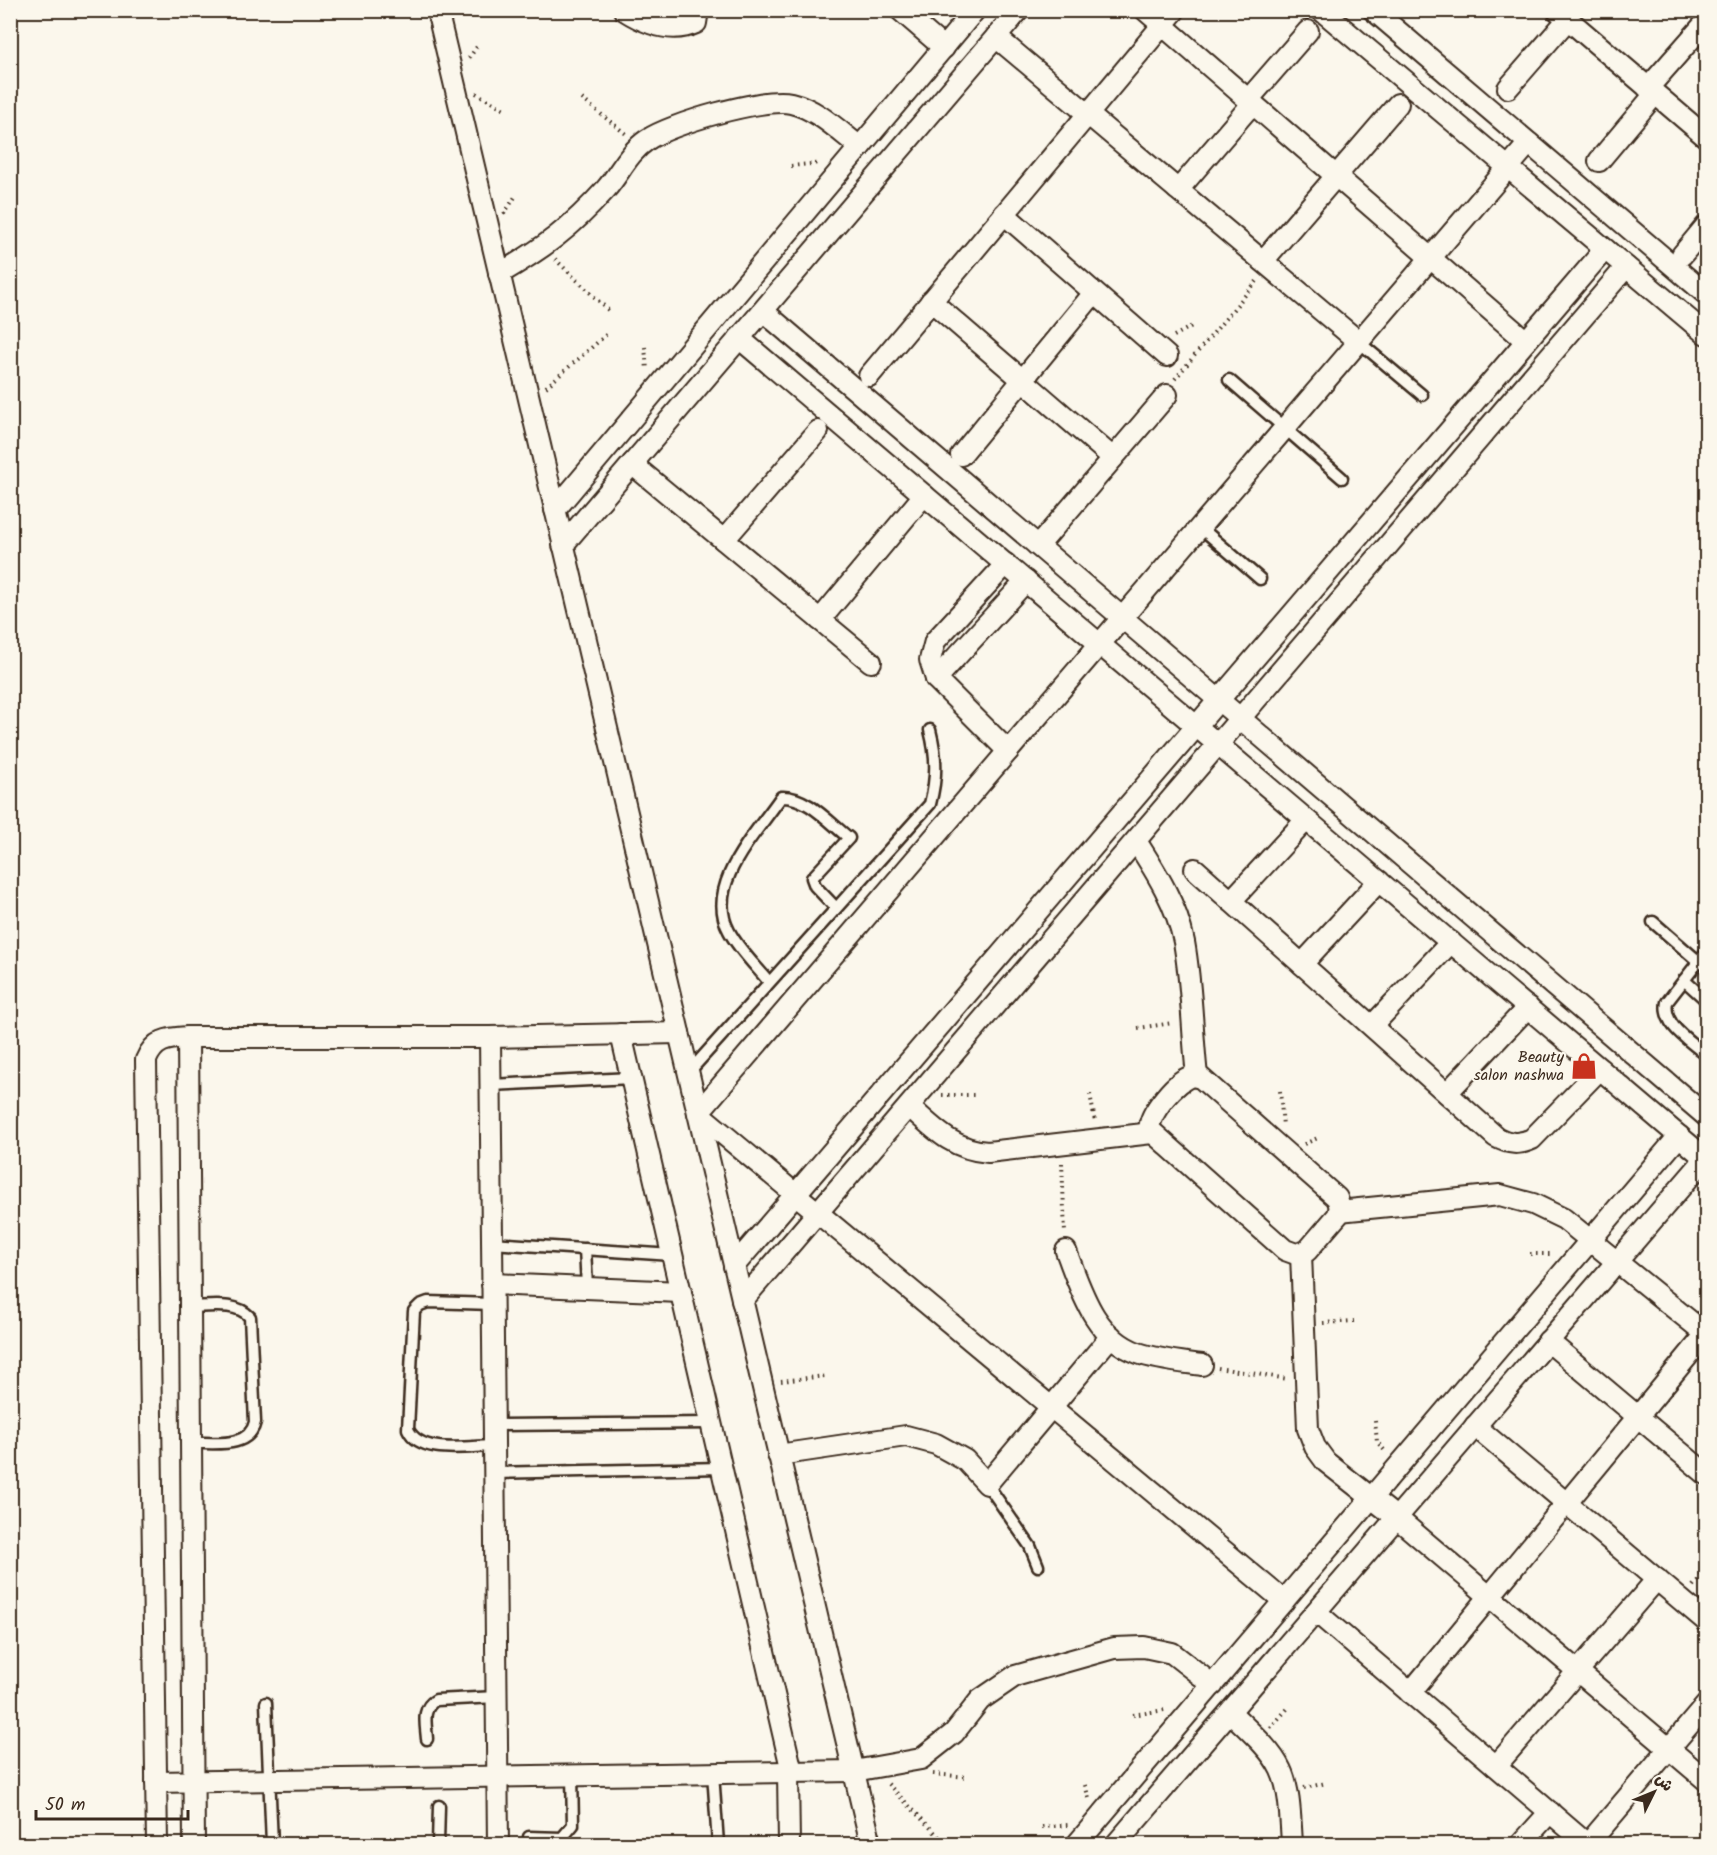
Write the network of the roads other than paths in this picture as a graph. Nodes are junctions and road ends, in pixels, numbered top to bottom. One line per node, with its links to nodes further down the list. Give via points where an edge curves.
1 (437, 10): 39 (street)
2 (624, 10): 3 (street, via 659,26 682,29 696,23)
3 (698, 10)
4 (900, 10): 17 (street)
5 (975, 10): 17 (street)
6 (1019, 10): 16 (street)
7 (1145, 10): 14 (street)
8 (1175, 10): 14 (street)
9 (1321, 10): 27 (street)
10 (1373, 10): 12 (street)
11 (1563, 15): 18 (street); 19 (street)
12 (1395, 17): 24 (street)
13 (1707, 22): 19 (street)
14 (1162, 26): 20 (street); 22 (street)
15 (1308, 31): 20 (street)
16 (996, 37): 22 (street); 33 (street)
17 (944, 48): 25 (street)
18 (1508, 88)
19 (1652, 91): 23 (street); 26 (street)
20 (1250, 102): 28 (street); 29 (street)
21 (1398, 104): 28 (street)
22 (1088, 114): 29 (street); 30 (street)
23 (1707, 137)
24 (1529, 143): 27 (street); 41 (street)
25 (860, 147): 31 (street); 39 (street, via 810,110 791,103 770,102 670,127 640,146 579,219 544,248)
26 (1599, 161)
27 (1508, 168): 34 (street); 36 (street)
28 (1336, 176): 36 (street); 37 (street)
29 (1178, 190): 37 (street)
30 (1004, 214): 40 (street); 42 (street)
31 (794, 226): 33 (street); 61 (street)
32 (1707, 226): 35 (street)
33 (817, 247): 43 (street)
34 (1605, 249): 38 (street); 46 (street)
35 (1682, 255)
36 (1431, 258): 46 (street); 47 (street)
37 (1266, 264): 47 (street)
38 (1626, 267): 44 (street); 75 (street)
39 (499, 274): 61 (street)
40 (1094, 293): 48 (street); 50 (street)
41 (1707, 294)
42 (932, 301): 49 (street); 50 (street)
43 (763, 311): 45 (street); 65 (street)
44 (1707, 334)
45 (739, 338): 58 (street); 60 (street)
46 (1526, 341): 74 (street)
47 (1359, 342): 53 (lane); 54 (street)
48 (1167, 356)
49 (869, 376)
50 (1022, 380): 56 (street); 57 (street)
51 (1229, 380): 54 (lane)
52 (1167, 394): 57 (street)
53 (1422, 395)
54 (1285, 428): 59 (lane); 62 (street)
55 (818, 431): 63 (street)
56 (961, 455)
57 (1113, 458): 65 (street)
58 (632, 464): 63 (street); 64 (street)
59 (1342, 478)
60 (924, 495): 66 (street); 70 (street)
61 (555, 510): 64 (street)
62 (1200, 527): 67 (lane); 69 (street)
63 (724, 540): 70 (street)
64 (563, 545): 100 (street)
65 (1038, 546): 69 (street)
66 (1006, 564): 68 (street); 73 (street, via 935,641 930,660)
67 (1260, 579)
68 (1026, 581): 71 (street); 73 (street)
69 (1122, 618): 71 (street); 74 (street)
70 (820, 620): 72 (street)
71 (1100, 644): 76 (street); 79 (street)
72 (871, 662)
73 (936, 679): 79 (street)
74 (1219, 700): 75 (street); 76 (street)
75 (1241, 719): 78 (street); 88 (street)
76 (1197, 727): 78 (street); 95 (street)
77 (930, 730): 85 (lane, via 937,762 930,804)
78 (1219, 745): 80 (street); 81 (street)
79 (1008, 751): 112 (street)
80 (1306, 820): 83 (street); 84 (street)
81 (1136, 842): 96 (street); 107 (street, via 1156,872 1184,941)
82 (1195, 869): 84 (street)
83 (1379, 881): 87 (street); 91 (street)
84 (1231, 901): 91 (street)
85 (836, 908): 94 (lane); 94 (lane, via 812,878 849,838 802,801 781,797 725,879 721,897 729,932)
86 (1653, 922): 90 (lane)
87 (1451, 942): 92 (street); 99 (street)
88 (1510, 948): 92 (street); 113 (street)
89 (1707, 952): 90 (lane)
90 (1699, 962): 93 (lane)
91 (1302, 964): 99 (street)
92 (1489, 975): 98 (street)
93 (1684, 980): 97 (lane); 104 (lane, via 1667,1002 1666,1016)
94 (769, 982): 106 (lane)
95 (978, 983): 96 (street); 117 (street)
96 (1000, 1000): 111 (street)
97 (1707, 1000)
98 (1528, 1007): 105 (street); 110 (street)
99 (1372, 1026): 110 (street)
100 (679, 1033): 101 (street); 106 (street)
101 (621, 1034): 103 (street); 108 (street)
102 (188, 1036): 103 (street); 133 (street); 179 (street, via 161,1040 151,1048 146,1060)
103 (490, 1037): 109 (street)
104 (1707, 1055)
105 (1600, 1069): 110 (street, via 1532,1139 1523,1143 1496,1137); 115 (street)
106 (688, 1073): 112 (street)
107 (1197, 1076): 114 (street, via 1183,1078 1150,1116); 118 (street, via 1334,1195)
108 (631, 1078): 109 (lane); 124 (street)
109 (490, 1085): 121 (street)
110 (1447, 1093)
111 (915, 1101): 114 (street, via 949,1141 972,1151); 119 (street)
112 (698, 1113): 117 (street); 127 (street)
113 (1707, 1116)
114 (1152, 1133): 125 (street, via 1285,1250)
115 (1679, 1136): 116 (street); 120 (street)
116 (1706, 1159): 126 (street)
117 (797, 1195): 119 (street); 127 (street)
118 (1339, 1211): 120 (street, via 1500,1195 1564,1219); 125 (street)
119 (819, 1214): 131 (street); 138 (street)
120 (1590, 1241): 126 (street); 143 (street)
121 (492, 1243): 122 (lane); 128 (street)
122 (585, 1249): 124 (lane); 129 (lane)
123 (1066, 1251): 135 (street, via 1091,1314)
124 (672, 1254): 130 (street)
125 (1301, 1254): 152 (street, via 1308,1429 1326,1462)
126 (1617, 1262): 134 (street); 136 (street)
127 (734, 1266): 131 (street)
128 (492, 1284): 129 (street); 132 (street)
129 (587, 1287): 130 (street)
130 (681, 1292): 140 (street)
131 (742, 1301): 146 (street)
132 (493, 1304): 141 (street); 145 (lane, via 428,1302 414,1311 408,1429 412,1437 427,1446)
133 (189, 1307): 144 (street); 144 (lane, via 236,1307 250,1317 255,1422 241,1442)
134 (1707, 1334): 139 (street)
135 (1111, 1336): 137 (street, via 1137,1353); 138 (street)
136 (1548, 1341): 139 (street); 142 (street)
137 (1202, 1365)
138 (1052, 1407): 151 (street); 158 (street)
139 (1638, 1417): 150 (street); 153 (street)
140 (711, 1424): 141 (lane); 148 (street)
141 (494, 1425): 145 (street)
142 (1475, 1426): 147 (street); 153 (street)
143 (1424, 1437): 147 (street, via 1433,1450); 152 (street)
144 (189, 1443): 178 (street)
145 (494, 1446): 149 (street)
146 (778, 1455): 151 (street, via 906,1436 936,1444 965,1460); 171 (street)
147 (1448, 1458): 154 (street)
148 (722, 1468): 149 (lane); 172 (street)
149 (495, 1473): 164 (street)
150 (1707, 1474)
151 (987, 1484): 155 (lane, via 1030,1546)
152 (1372, 1498): 154 (street); 158 (street)
153 (1567, 1503): 156 (street); 157 (street)
154 (1397, 1518): 157 (street); 159 (street)
155 (1038, 1566)
156 (1657, 1579): 160 (street); 161 (street)
157 (1490, 1596): 161 (street); 163 (street)
158 (1284, 1601): 162 (street)
159 (1316, 1612): 163 (street); 167 (street)
160 (1707, 1621)
161 (1578, 1671): 169 (street); 170 (street)
162 (1213, 1685): 171 (street, via 1172,1653 1144,1647 1114,1648 1015,1676 980,1700 954,1733 921,1759); 191 (street)
163 (1410, 1693): 170 (street)
164 (497, 1697): 168 (lane, via 429,1704 425,1712); 175 (street)
165 (266, 1703): 176 (lane)
166 (1707, 1705): 169 (street)
167 (1230, 1712): 192 (street); 193 (street, via 1274,1754 1284,1772)
168 (427, 1739)
169 (1669, 1749): 177 (street); 195 (street)
170 (1496, 1766): 181 (street)
171 (863, 1770): 172 (street); 190 (street)
172 (790, 1772): 173 (street); 189 (street)
173 (713, 1773): 174 (street); 188 (lane)
174 (572, 1775): 175 (street); 182 (lane, via 570,1832 562,1838)
175 (498, 1776): 176 (street); 187 (street)
176 (268, 1780): 178 (street); 185 (lane)
177 (1707, 1780)
178 (192, 1781): 179 (street); 184 (street)
179 (156, 1782): 183 (street)
180 (439, 1806): 186 (lane)
181 (1550, 1812): 194 (street); 195 (street)
182 (528, 1837)
183 (157, 1845)
184 (194, 1845)
185 (272, 1845)
186 (438, 1845)
187 (498, 1845)
188 (718, 1845)
189 (789, 1845)
190 (871, 1845)
191 (1077, 1845)
192 (1116, 1845)
193 (1292, 1845)
194 (1521, 1845)
195 (1588, 1845)

